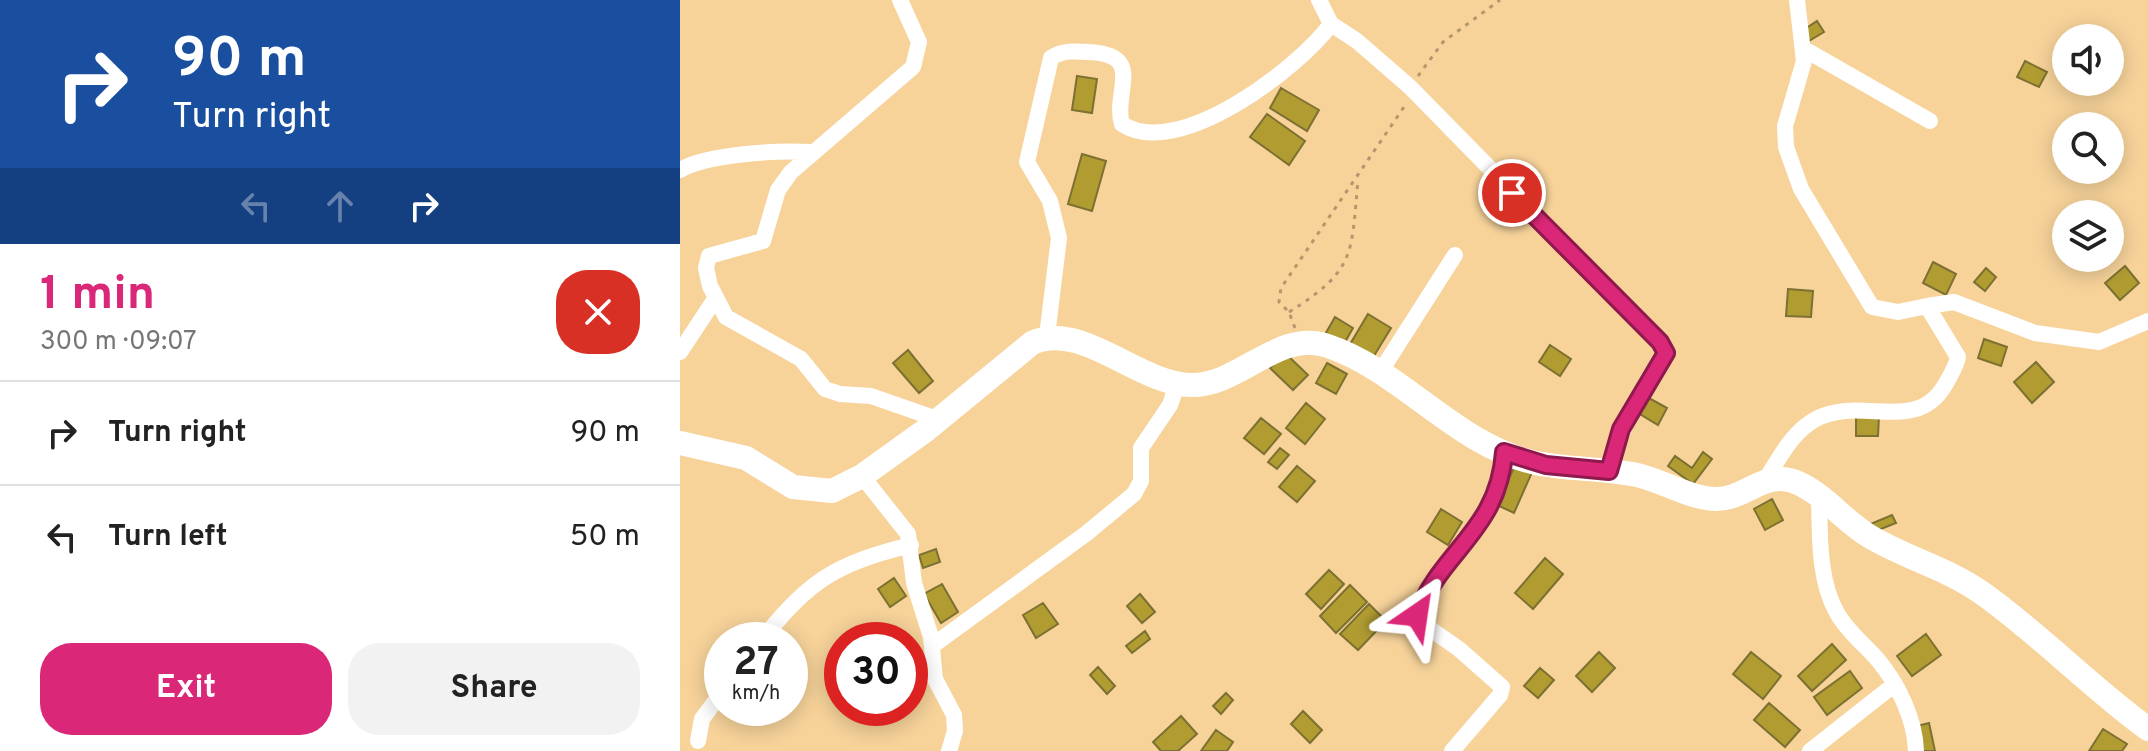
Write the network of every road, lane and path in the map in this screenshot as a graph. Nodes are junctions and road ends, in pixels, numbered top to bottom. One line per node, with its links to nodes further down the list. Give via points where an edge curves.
1 (900, 0): 9 (street, via 919,42 913,67)
2 (1319, 0): 5 (street)
3 (1500, 0): 7 (path, via 1443,42)
4 (1797, 0): 6 (street)
5 (1331, 24): 7 (street); 17 (street, via 1315,43 1224,113 1156,133 1122,124 1125,74 1109,55 1069,51 1051,58 1027,162 1050,201 1058,228)
6 (1804, 49): 8 (street); 14 (street, via 1802,81 1785,139 1801,189 1872,307 1898,312)
7 (1410, 87): 11 (path, via 1405,111); 25 (street, via 1664,346 1664,359 1621,429)
8 (1930, 121)
9 (811, 152): 10 (street, via 760,152); 13 (street, via 778,190 763,241 709,256 706,268)
10 (680, 170)
11 (1358, 178): 15 (path, via 1350,257 1327,286); 15 (path, via 1281,288 1279,302)
12 (1455, 255): 20 (street)
13 (715, 299): 19 (street); 22 (street, via 726,317 801,359 825,389 871,396)
14 (1927, 306): 16 (street, via 1954,302 2035,333 2099,342); 27 (street, via 1958,357 1937,399 1918,411 1850,410 1818,418 1800,429)
15 (1289, 312): 18 (path)
16 (2148, 321)
17 (1047, 336): 21 (street, via 1087,345 1135,369); 22 (street)
18 (1301, 343): 20 (street, via 1331,347); 21 (street, via 1214,382)
19 (680, 352)
20 (1379, 374): 24 (street)
21 (1178, 382): 31 (street, via 1170,405 1141,448 1141,481 1134,494)
22 (937, 419): 26 (street)
23 (680, 443): 26 (street, via 746,458 805,491 832,491)
24 (1504, 452): 25 (street, via 1546,465); 37 (street, via 1503,473 1488,513 1417,615 1502,687)
25 (1609, 471): 27 (street, via 1717,499)
26 (862, 476): 29 (street, via 904,526)
27 (1766, 479): 28 (street, via 1792,480)
28 (1819, 497): 32 (street, via 1831,601); 34 (street, via 1869,536 1980,591)
29 (911, 545): 30 (street, via 830,572); 31 (street, via 914,583)
30 (777, 622)
31 (932, 646): 36 (street, via 937,686 955,722)
32 (1895, 684): 38 (street); 39 (street, via 1912,723)
33 (704, 716): 35 (street)
34 (2148, 729)
35 (698, 741)
36 (949, 751)
37 (1452, 751)
38 (1810, 751)
39 (1916, 751)

